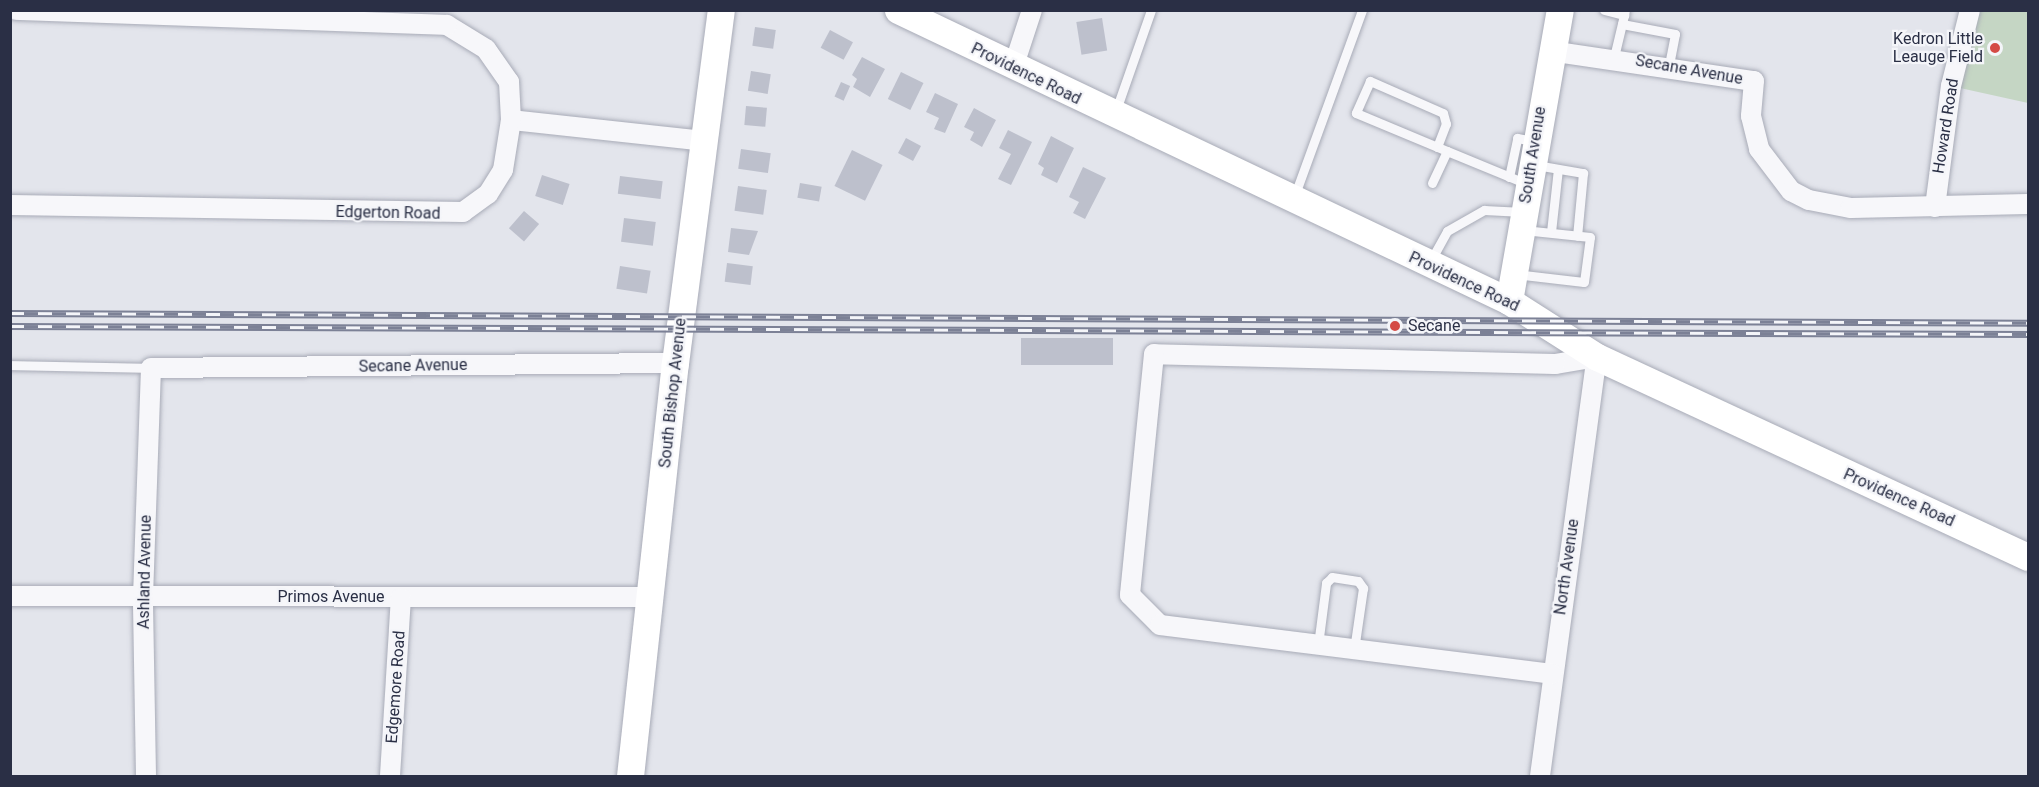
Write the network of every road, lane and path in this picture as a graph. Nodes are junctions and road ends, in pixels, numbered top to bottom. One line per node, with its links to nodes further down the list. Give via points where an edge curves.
1 (16, 10): 10 (street, Edgerton Road)
2 (721, 10): 19 (street, South Bishop Avenue)
3 (898, 10): 16 (street, Providence Road)
4 (1032, 10): 16 (street)
5 (1151, 10): 17 (lane)
6 (1362, 10): 25 (lane)
7 (1560, 10): 13 (street, South Avenue)
8 (1604, 10): 12 (lane)
9 (1970, 10): 28 (street, Howard Road, via 1951,86)
10 (120, 12): 11 (street, Edgerton Road)
11 (241, 14): 18 (street, Edgerton Road, via 447,25 486,49 509,82)
12 (1624, 17): 14 (lane); 15 (lane, via 1675,34)
13 (1550, 51): 14 (street, Secane Avenue); 22 (street, South Avenue)
14 (1614, 57): 15 (street, Secane Avenue)
15 (1669, 65): 28 (street, Secane Avenue, via 1754,81 1751,116 1759,149 1784,184 1809,200 1851,208)
16 (1013, 68): 17 (street, Providence Road)
17 (1114, 117): 25 (street, Providence Road)
18 (511, 120): 19 (street); 27 (street, Edgerton Road, via 503,170 488,194 463,212)
19 (704, 141): 36 (street, South Bishop Avenue)
20 (1437, 147): 20 (lane, via 1356,112 1370,81 1443,113 1446,124); 21 (lane)
21 (1447, 151): 22 (lane); 24 (lane)
22 (1525, 167): 23 (lane); 29 (street, South Avenue)
23 (1558, 169): 30 (lane); 31 (lane, via 1583,173)
24 (1432, 183)
25 (1292, 202): 32 (street, Providence Road)
26 (2028, 204): 28 (street, Secane Avenue)
27 (10, 205)
28 (1935, 207)
29 (1522, 221): 30 (lane); 32 (lane, via 1491,208 1443,236); 33 (street, South Avenue)
30 (1551, 232): 31 (lane)
31 (1577, 236): 33 (lane, via 1590,237 1584,282)
32 (1429, 265): 34 (street, Providence Road)
33 (1513, 274): 34 (street, South Avenue)
34 (1509, 301): 35 (street, Providence Road)
35 (1597, 357): 39 (street, Providence Road); 44 (street, via 1549,364 1154,354 1130,595 1160,625); 46 (street, North Avenue)
36 (675, 363): 38 (street, Secane Avenue); 42 (street, South Bishop Avenue)
37 (10, 365): 38 (lane)
38 (151, 368): 41 (street, Ashland Avenue)
39 (2028, 557)
40 (10, 596): 41 (street, Primos Avenue)
41 (143, 597): 43 (street, Primos Avenue); 47 (street, Ashland Avenue)
42 (652, 597): 43 (street, Primos Avenue); 49 (street, South Bishop Avenue)
43 (401, 598): 48 (street, Edgemore Road)
44 (1318, 645): 45 (street); 45 (lane, via 1326,583 1332,577 1358,581 1363,588)
45 (1354, 650): 46 (street)
46 (1552, 674): 50 (street, North Avenue)
47 (146, 777)
48 (390, 777)
49 (630, 777)
50 (1540, 777)

